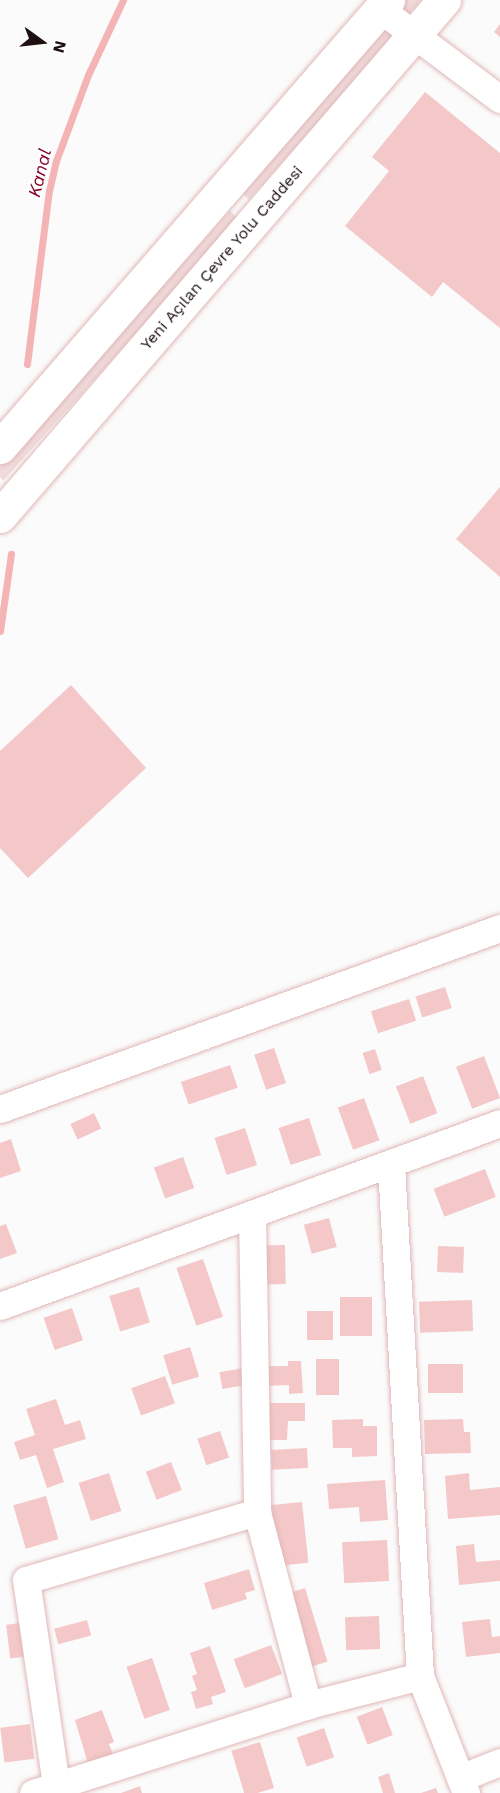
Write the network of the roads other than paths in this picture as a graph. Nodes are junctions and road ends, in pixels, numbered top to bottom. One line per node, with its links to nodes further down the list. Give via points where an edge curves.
1 (444, 0): 3 (main road, Yeni Açılan Çevre Yolu Caddesi)
2 (384, 5): 3 (street); 5 (main road)
3 (413, 36): 4 (street); 6 (main road, Yeni Açılan Çevre Yolu Caddesi)
4 (500, 99)
5 (0, 447)
6 (0, 516)
7 (500, 928): 8 (street)
8 (0, 1109)
9 (500, 1123): 10 (street)
10 (391, 1165): 11 (street); 14 (street)
11 (252, 1215): 12 (street); 13 (street)
12 (0, 1305)
13 (257, 1512): 15 (street); 18 (street, via 26,1580)
14 (420, 1676): 15 (street); 17 (street)
15 (308, 1705): 18 (street)
16 (500, 1762): 17 (street)
17 (463, 1785)
18 (44, 1789)

